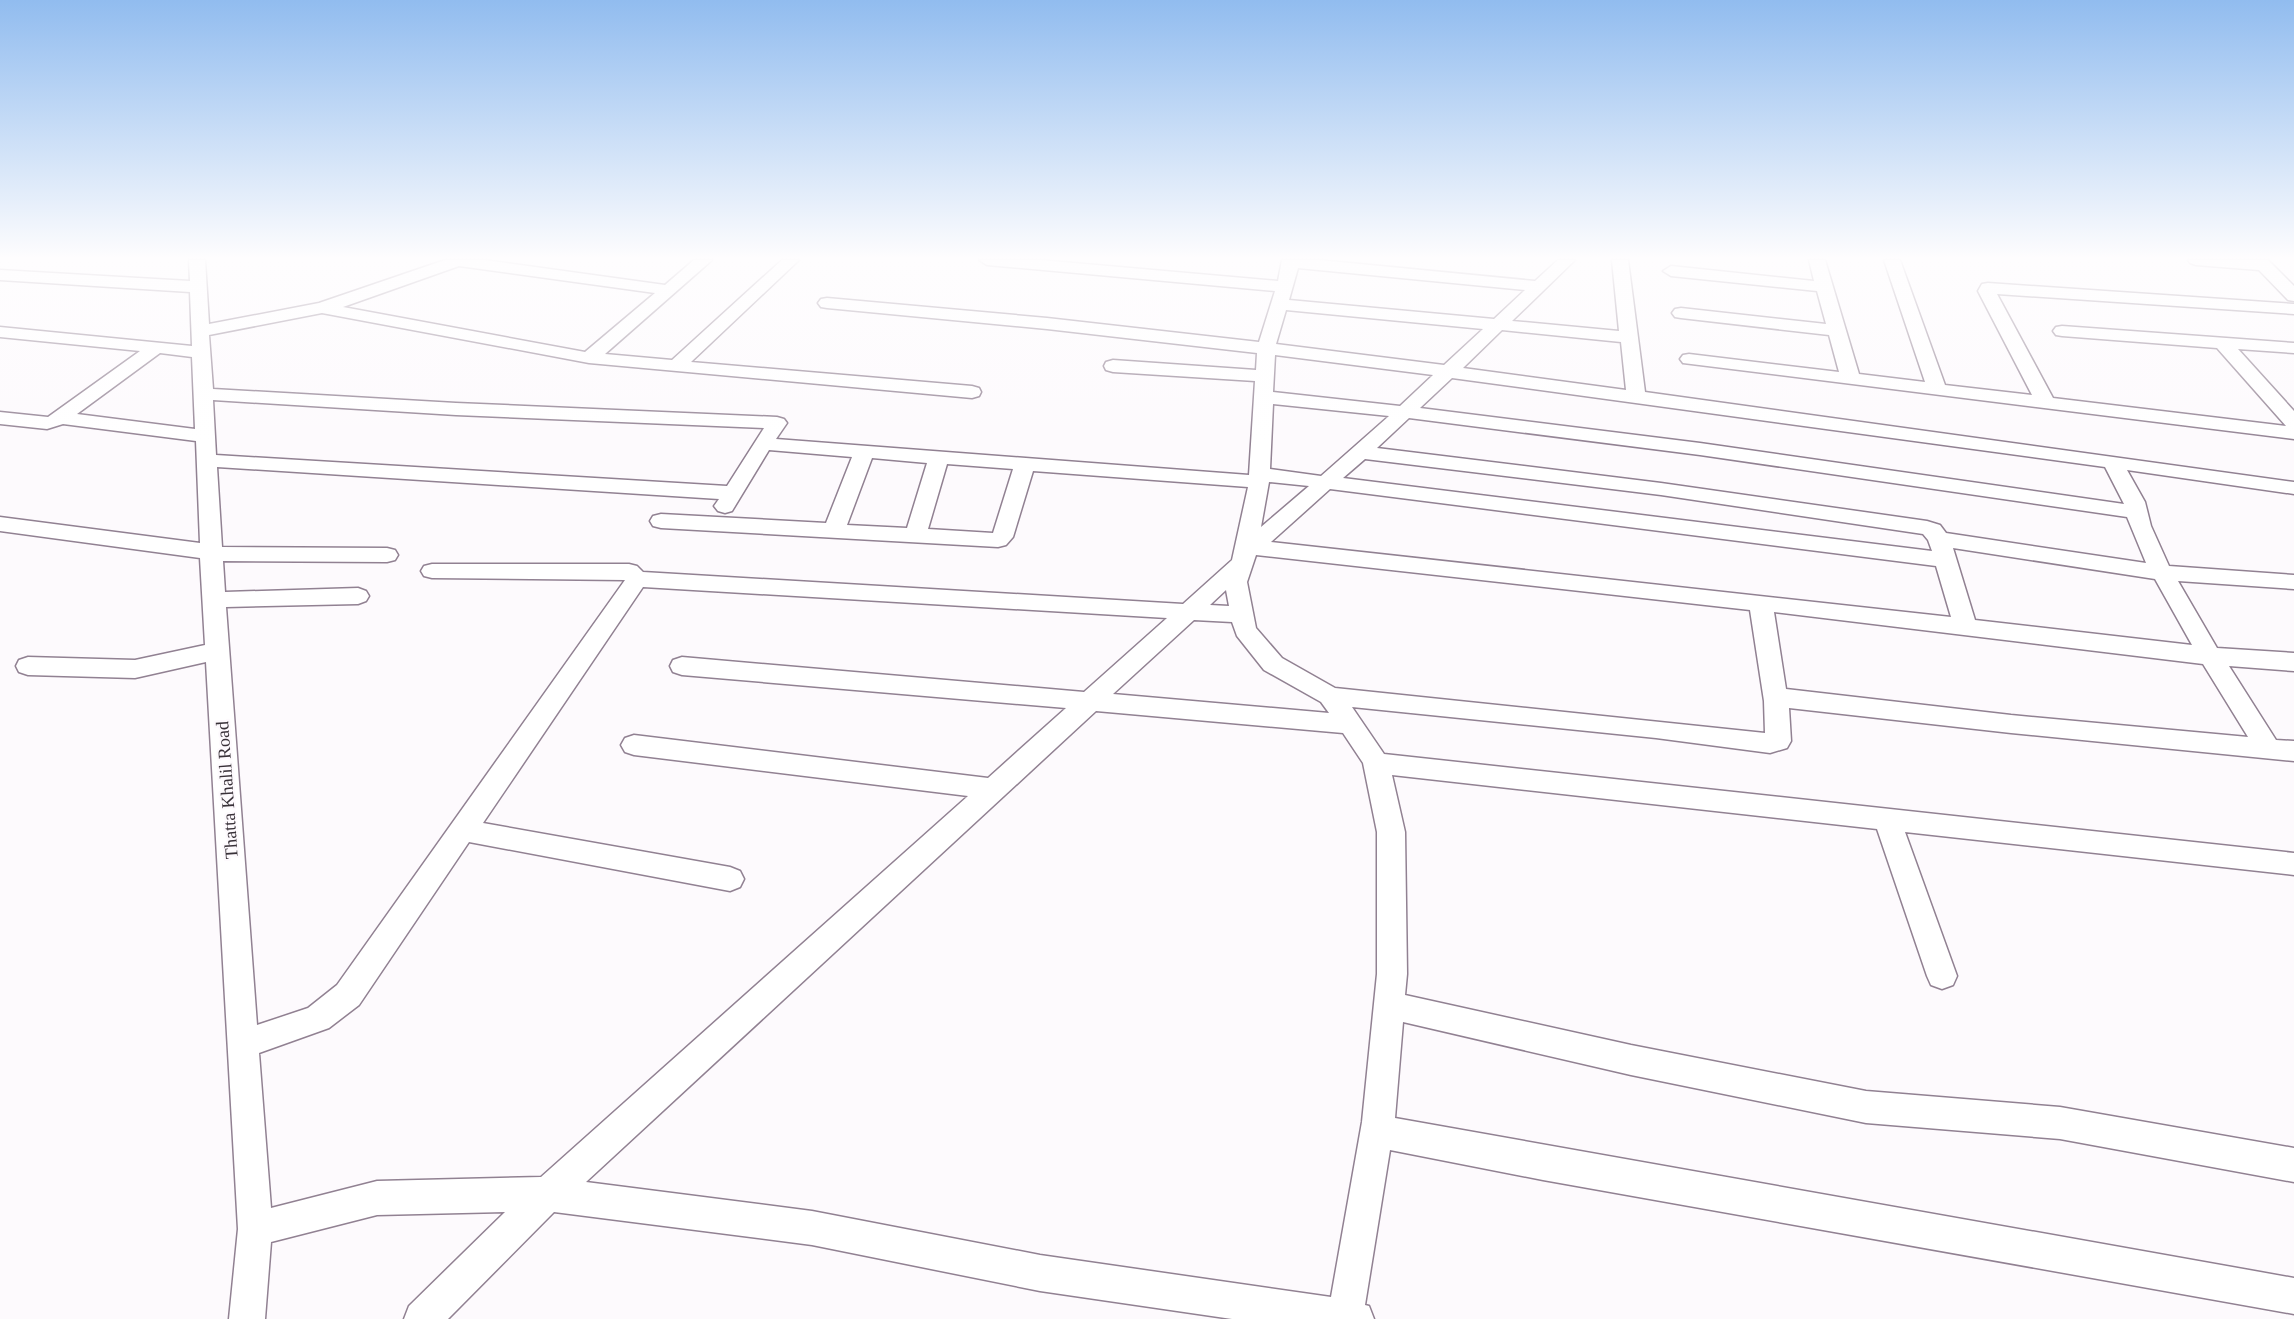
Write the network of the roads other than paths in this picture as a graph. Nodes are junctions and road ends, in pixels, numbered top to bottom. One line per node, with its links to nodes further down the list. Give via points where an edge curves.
1 (200, 322): 20 (street, Thatta Khalil Road)
2 (274, 322): 20 (street)
3 (394, 322): 25 (street)
4 (631, 322): 25 (street)
5 (724, 322): 27 (street)
6 (1008, 322): 23 (street)
7 (1274, 322): 23 (street)
8 (1488, 322): 15 (street)
9 (1502, 322): 15 (street)
10 (1627, 322): 19 (street)
11 (1755, 322): 16 (street)
12 (1834, 322): 16 (street)
13 (1913, 322): 32 (street)
14 (2003, 322): 36 (street)
15 (1499, 324): 19 (street); 29 (street)
16 (1837, 331): 30 (street)
17 (2062, 331): 21 (street)
18 (0, 332): 22 (street)
19 (1629, 337): 35 (street)
20 (201, 342): 22 (street); 34 (street, Thatta Khalil Road)
21 (2222, 342): 24 (street); 40 (street)
22 (156, 348): 39 (street)
23 (1266, 348): 29 (street); 31 (street)
24 (2294, 348)
25 (589, 358): 27 (street)
26 (1689, 359): 30 (street)
27 (678, 364): 33 (street)
28 (1113, 366): 31 (street)
29 (1450, 371): 35 (street); 37 (street)
30 (1851, 380): 32 (street)
31 (1264, 387): 37 (street); 49 (street)
32 (1937, 390): 36 (street)
33 (972, 392)
34 (204, 394): 42 (street, via 777,423); 43 (street, Thatta Khalil Road)
35 (1636, 396): 47 (street)
36 (2046, 403): 41 (street)
37 (1406, 411): 45 (street); 53 (street)
38 (0, 418): 39 (street, via 47,423)
39 (60, 418): 43 (street)
40 (2294, 423)
41 (2294, 433)
42 (763, 444): 44 (street); 52 (street)
43 (206, 448): 52 (street); 60 (street, Thatta Khalil Road)
44 (864, 452): 46 (street); 57 (street)
45 (1361, 452): 50 (street); 59 (street, via 1661,489 1927,528)
46 (939, 458): 48 (street); 58 (street)
47 (2112, 461): 51 (street); 53 (street)
48 (1025, 464): 49 (street); 58 (street, via 998,540)
49 (1259, 478): 50 (street); 61 (street)
50 (1325, 483): 59 (street); 61 (street)
51 (2294, 488)
52 (734, 492): 56 (street)
53 (2136, 512): 64 (street)
54 (662, 521): 56 (street)
55 (0, 524): 60 (street)
56 (714, 525): 57 (street)
57 (834, 531): 58 (street)
58 (915, 536)
59 (1943, 550): 64 (street); 72 (street)
60 (211, 553): 62 (street); 68 (street, Thatta Khalil Road)
61 (1246, 554): 69 (street); 70 (street); 71 (street, via 1236,582)
62 (387, 555)
63 (432, 571): 65 (street, via 629,571)
64 (2163, 573): 66 (street); 74 (street)
65 (637, 579): 70 (street); 88 (street)
66 (2294, 582)
67 (358, 596): 68 (street)
68 (214, 600): 73 (street, Thatta Khalil Road)
69 (1761, 603): 72 (street); 79 (street)
70 (1187, 613): 71 (street); 80 (street)
71 (1242, 615): 78 (street, via 1245,630 1273,664)
72 (1966, 628): 74 (street)
73 (218, 651): 76 (street, via 135,669); 93 (street, Thatta Khalil Road)
74 (2210, 656): 75 (street); 83 (street)
75 (2294, 662)
76 (28, 666)
77 (682, 666): 80 (street)
78 (1330, 696): 79 (street, via 1770,742 1778,741); 81 (street)
79 (1775, 697): 83 (street)
80 (1089, 702): 81 (street); 86 (street)
81 (1351, 724): 85 (street)
82 (634, 745): 86 (street)
83 (2269, 749): 84 (street)
84 (2294, 751)
85 (1376, 763): 87 (street); 92 (street, via 1391,832)
86 (993, 789): 96 (street)
87 (1887, 819): 89 (street); 91 (street)
88 (462, 830): 90 (street); 93 (street, via 348,995 318,1018)
89 (2294, 864)
90 (730, 879)
91 (1942, 976)
92 (1389, 1005): 94 (street); 95 (street, via 1631,1060 1866,1107 2060,1124)
93 (244, 1044): 97 (street, Thatta Khalil Road)
94 (1377, 1131): 98 (street); 99 (street)
95 (2294, 1165)
96 (548, 1194): 97 (street, via 377,1198); 99 (street, via 812,1228 1040,1273); 101 (street)
97 (255, 1229): 100 (street, Thatta Khalil Road)
98 (2294, 1296)
99 (1349, 1318)
100 (247, 1319)
101 (422, 1319)

